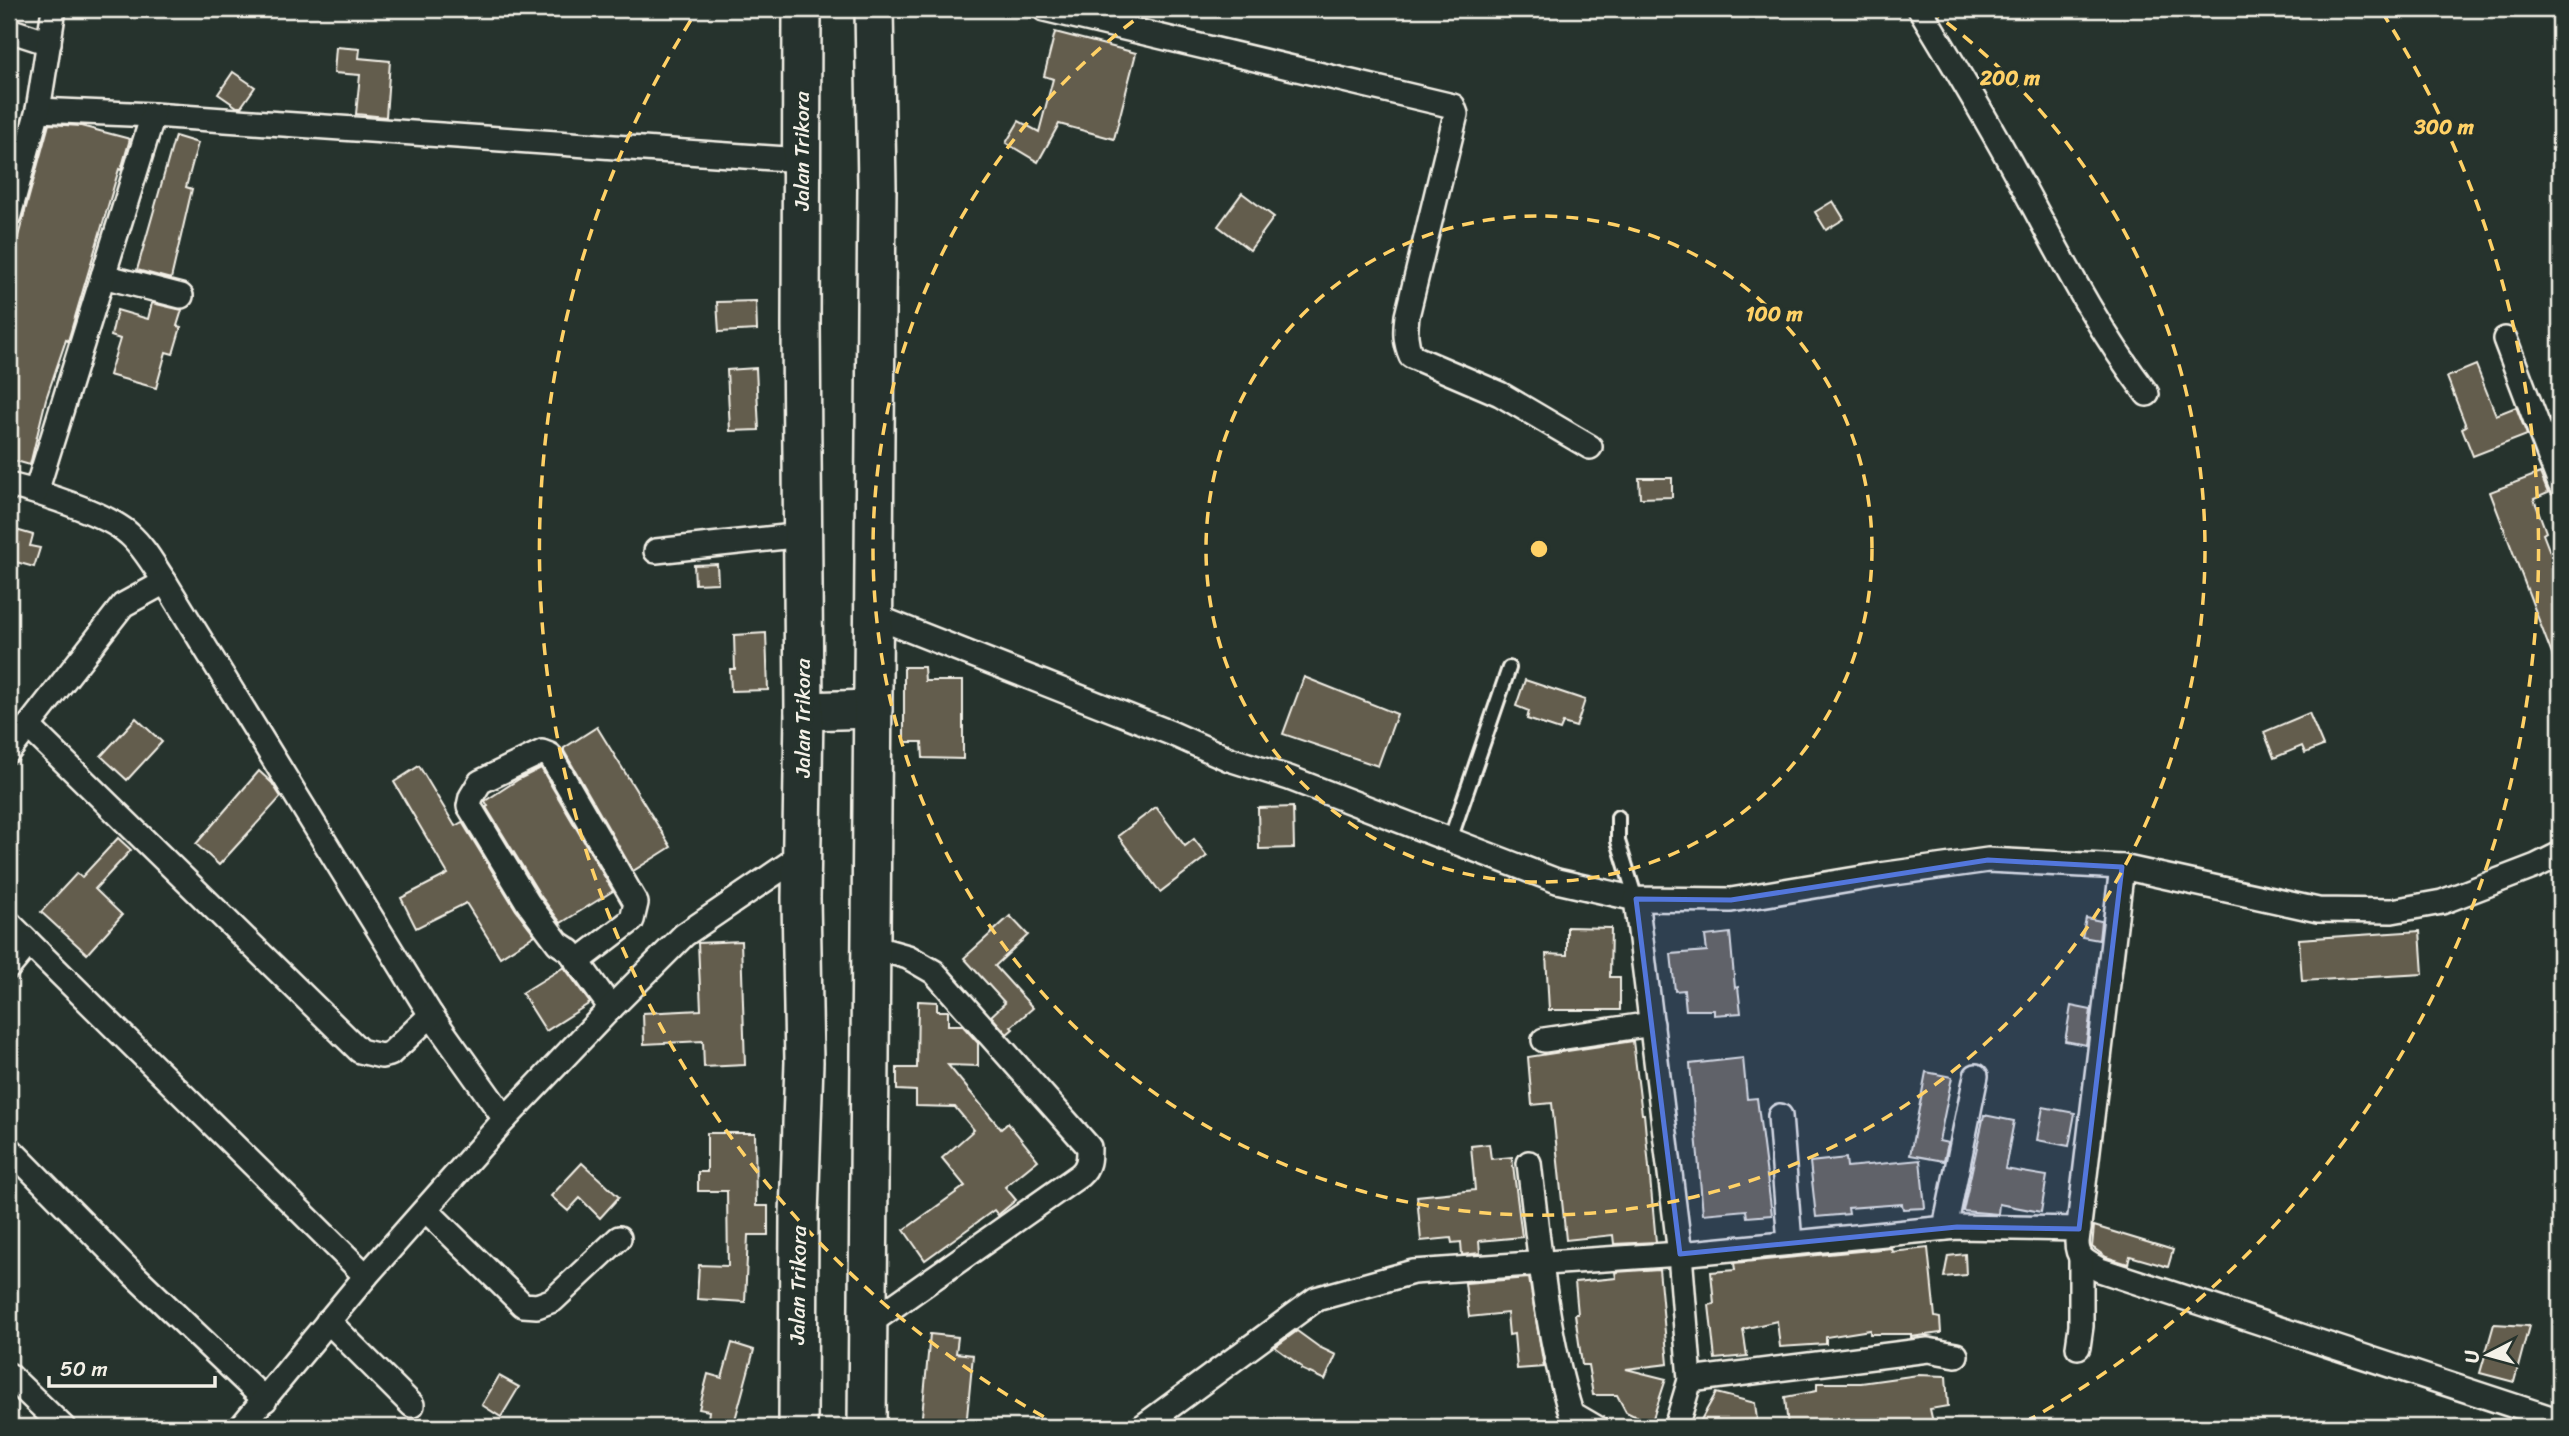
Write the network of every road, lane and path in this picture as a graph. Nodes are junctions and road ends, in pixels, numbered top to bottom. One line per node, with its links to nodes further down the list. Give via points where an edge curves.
1 (54, 9): 7 (street)
2 (802, 9): 10 (main road, Jalan Trikora)
3 (874, 9): 23 (main road)
4 (1044, 9): 16 (street, via 1453,106 1456,114 1407,316 1406,345 1411,356 1500,394)
5 (1920, 9): 15 (street, via 2082,296)
6 (9, 30): 7 (street)
7 (49, 43): 8 (street)
8 (38, 110): 9 (street); 11 (street)
9 (153, 115): 10 (street); 12 (street)
10 (802, 160): 20 (main road, Jalan Trikora)
11 (9, 215)
12 (103, 276): 13 (street); 19 (street)
13 (181, 296)
14 (2505, 339): 17 (street)
15 (2147, 394)
16 (1590, 447)
17 (2560, 484)
18 (9, 485): 19 (street)
19 (36, 492): 22 (street, via 129,533)
20 (803, 535): 21 (street); 26 (main road, Jalan Trikora)
21 (656, 551)
22 (165, 582): 27 (street, via 123,605); 41 (street)
23 (874, 616): 25 (main road); 30 (street, via 1229,758)
24 (1509, 668): 30 (lane)
25 (873, 709): 26 (main road); 37 (main road)
26 (804, 711): 31 (main road, Jalan Trikora)
27 (28, 726): 28 (street); 41 (street, via 360,1051 390,1054)
28 (9, 751)
29 (1618, 817): 34 (lane, via 1618,841)
30 (1450, 840): 34 (street, via 1557,881)
31 (803, 853): 40 (street, via 684,934); 70 (main road, Jalan Trikora)
32 (2560, 854): 33 (street, via 2442,902 2392,911 2318,910)
33 (2122, 867): 34 (street, via 1988,860 1731,900); 51 (street)
34 (1636, 899): 42 (street)
35 (9, 923): 36 (street)
36 (29, 943): 39 (street); 57 (street)
37 (872, 947): 59 (main road); 59 (street, via 908,957 934,972 1089,1147 1089,1159 1080,1175)
38 (578, 962): 38 (street, via 528,903 469,806 480,782 542,752 550,755 636,904 632,919); 40 (street)
39 (9, 967)
40 (611, 1009): 46 (street)
41 (431, 1015): 46 (street)
42 (1652, 1024): 43 (street); 54 (street)
43 (1544, 1040)
44 (1976, 1076): 50 (street)
45 (1780, 1116): 53 (street)
46 (505, 1119): 49 (street)
47 (9, 1148): 64 (street)
48 (1529, 1163): 56 (street)
49 (426, 1210): 52 (street, via 523,1305 553,1300); 57 (street)
50 (1945, 1228): 51 (street); 53 (street)
51 (2079, 1229): 55 (street, via 2077,1252)
52 (619, 1238)
53 (1790, 1243): 54 (street)
54 (1680, 1254): 56 (street); 63 (street)
55 (2081, 1259): 60 (street); 67 (street, via 2100,1270)
56 (1541, 1264): 66 (street, via 1562,1387); 72 (street, via 1413,1272 1316,1299)
57 (366, 1276): 58 (street)
58 (328, 1321): 64 (street); 65 (street)
59 (867, 1325): 71 (main road)
60 (2078, 1347)
61 (1956, 1355): 63 (street, via 1928,1350)
62 (9, 1375): 68 (street)
63 (1690, 1380): 74 (street)
64 (265, 1400): 69 (street)
65 (412, 1405)
66 (1562, 1420): 73 (street)
67 (2560, 1421)
68 (64, 1427)
69 (241, 1427)
70 (798, 1427)
71 (867, 1427)
72 (1142, 1427)
73 (1595, 1427)
74 (1676, 1427)

